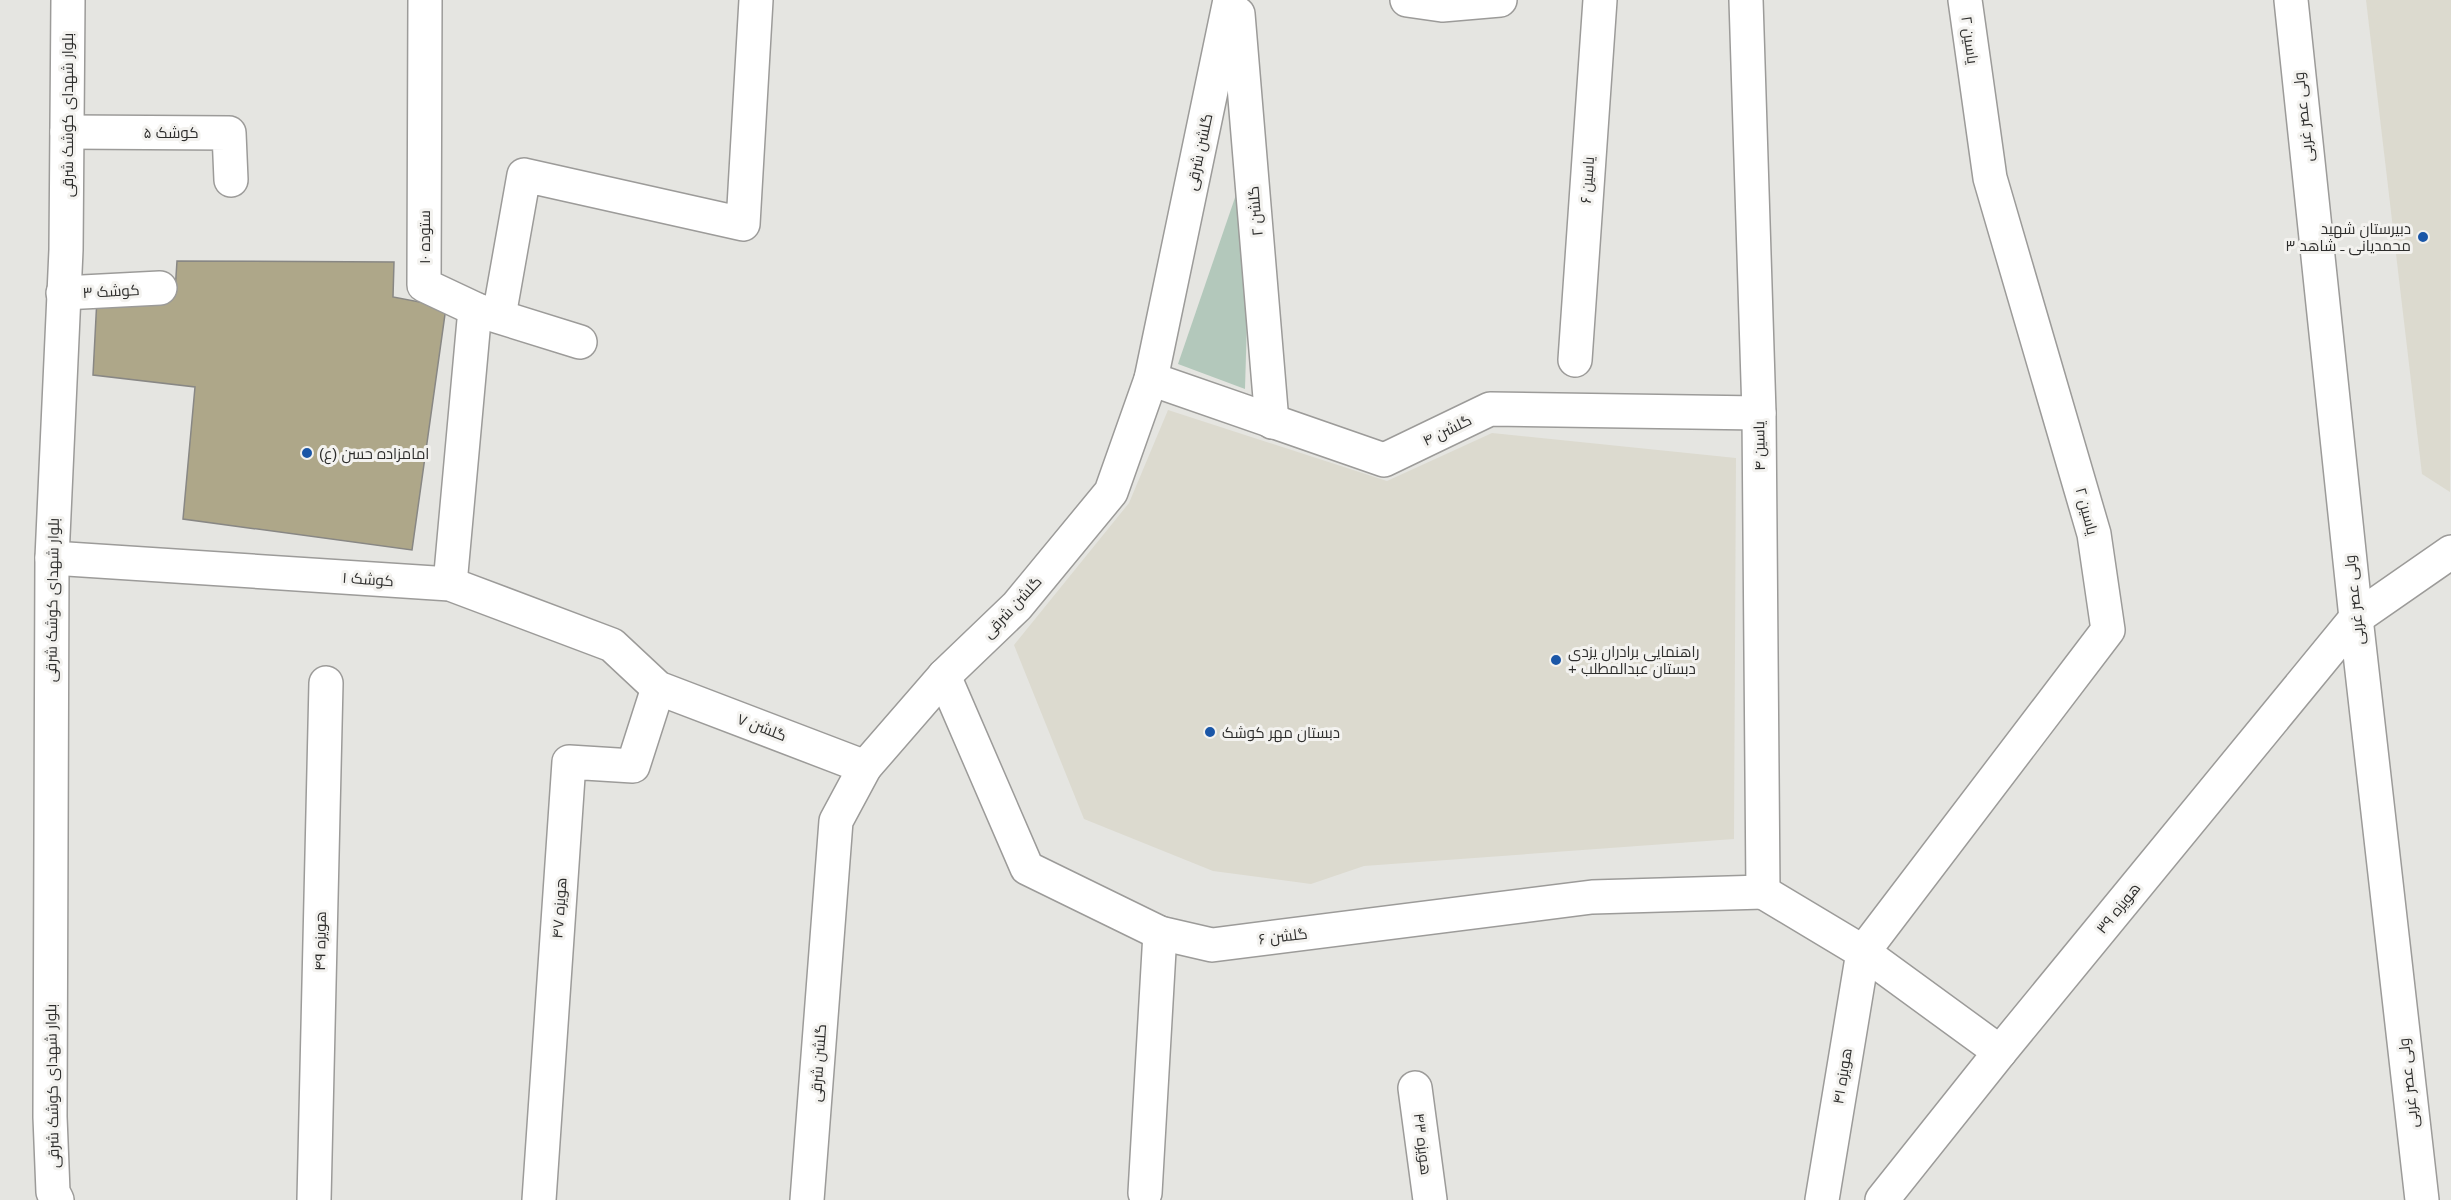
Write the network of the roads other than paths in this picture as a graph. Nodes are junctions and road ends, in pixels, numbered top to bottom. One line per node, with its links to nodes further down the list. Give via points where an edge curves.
1 (68, 0): 13 (street, بلوار شهدای کوشک شرقی)
2 (424, 0): 17 (street, ستوده ۱۰, via 424,285)
3 (756, 0): 17 (street, via 743,224 524,175)
4 (1230, 0): 20 (street, گلشن شرقی)
5 (1237, 0): 22 (street, گلشن ۲)
6 (1407, 0): 12 (street)
7 (1500, 0): 12 (street)
8 (1600, 0): 19 (street, یاسین ۶)
9 (1746, 0): 21 (street, یاسین ۴)
10 (1965, 0): 33 (street, یاسین ۲, via 1990,178 2094,534 2108,630)
11 (2291, 0): 26 (street, ولی عصر غربی)
12 (1442, 2)
13 (67, 132): 14 (street, کوشک ۵, via 229,133); 16 (street, بلوار شهدای کوشک شرقی)
14 (231, 180)
15 (160, 288): 16 (street, کوشک ۳)
16 (63, 293): 24 (street, بلوار شهدای کوشک شرقی)
17 (487, 313): 18 (street); 25 (street)
18 (580, 342)
19 (1575, 360)
20 (1151, 380): 22 (street, گلشن ۴); 27 (street, گلشن شرقی, via 1111,492 1017,606)
21 (1759, 413): 22 (street, گلشن ۴, via 1490,409 1384,460); 31 (street, یاسین ۴)
22 (1272, 422)
23 (2451, 552): 26 (street, هویزه ۳۹)
24 (52, 558): 25 (street, کوشک ۱); 37 (street, بلوار شهدای کوشک شرقی)
25 (450, 584): 29 (street, کوشک ۱, via 612,645)
26 (2356, 618): 34 (street, هویزه ۳۹); 44 (street, ولی عصر غربی)
27 (944, 676): 30 (street, گلشن شرقی); 32 (street, گلشن ۶, via 1027,868)
28 (326, 683): 38 (street, هویزه ۴۹)
29 (658, 688): 30 (street, گلشن ۷); 39 (street, هویزه ۴۷, via 633,766 569,762)
30 (865, 767): 40 (street, گلشن شرقی, via 836,821)
31 (1763, 892): 32 (street, گلشن ۶, via 1592,897 1212,945); 33 (street)
32 (1160, 933): 36 (street)
33 (1863, 952): 34 (street); 42 (street, هویزه ۴۱)
34 (2000, 1052): 43 (street, هویزه ۳۹)
35 (1415, 1088): 41 (street, هویزه ۴۳)
36 (1145, 1193)
37 (51, 1197)
38 (314, 1200)
39 (539, 1200)
40 (807, 1200)
41 (1430, 1200)
42 (1822, 1200)
43 (1882, 1200)
44 (2422, 1200)

